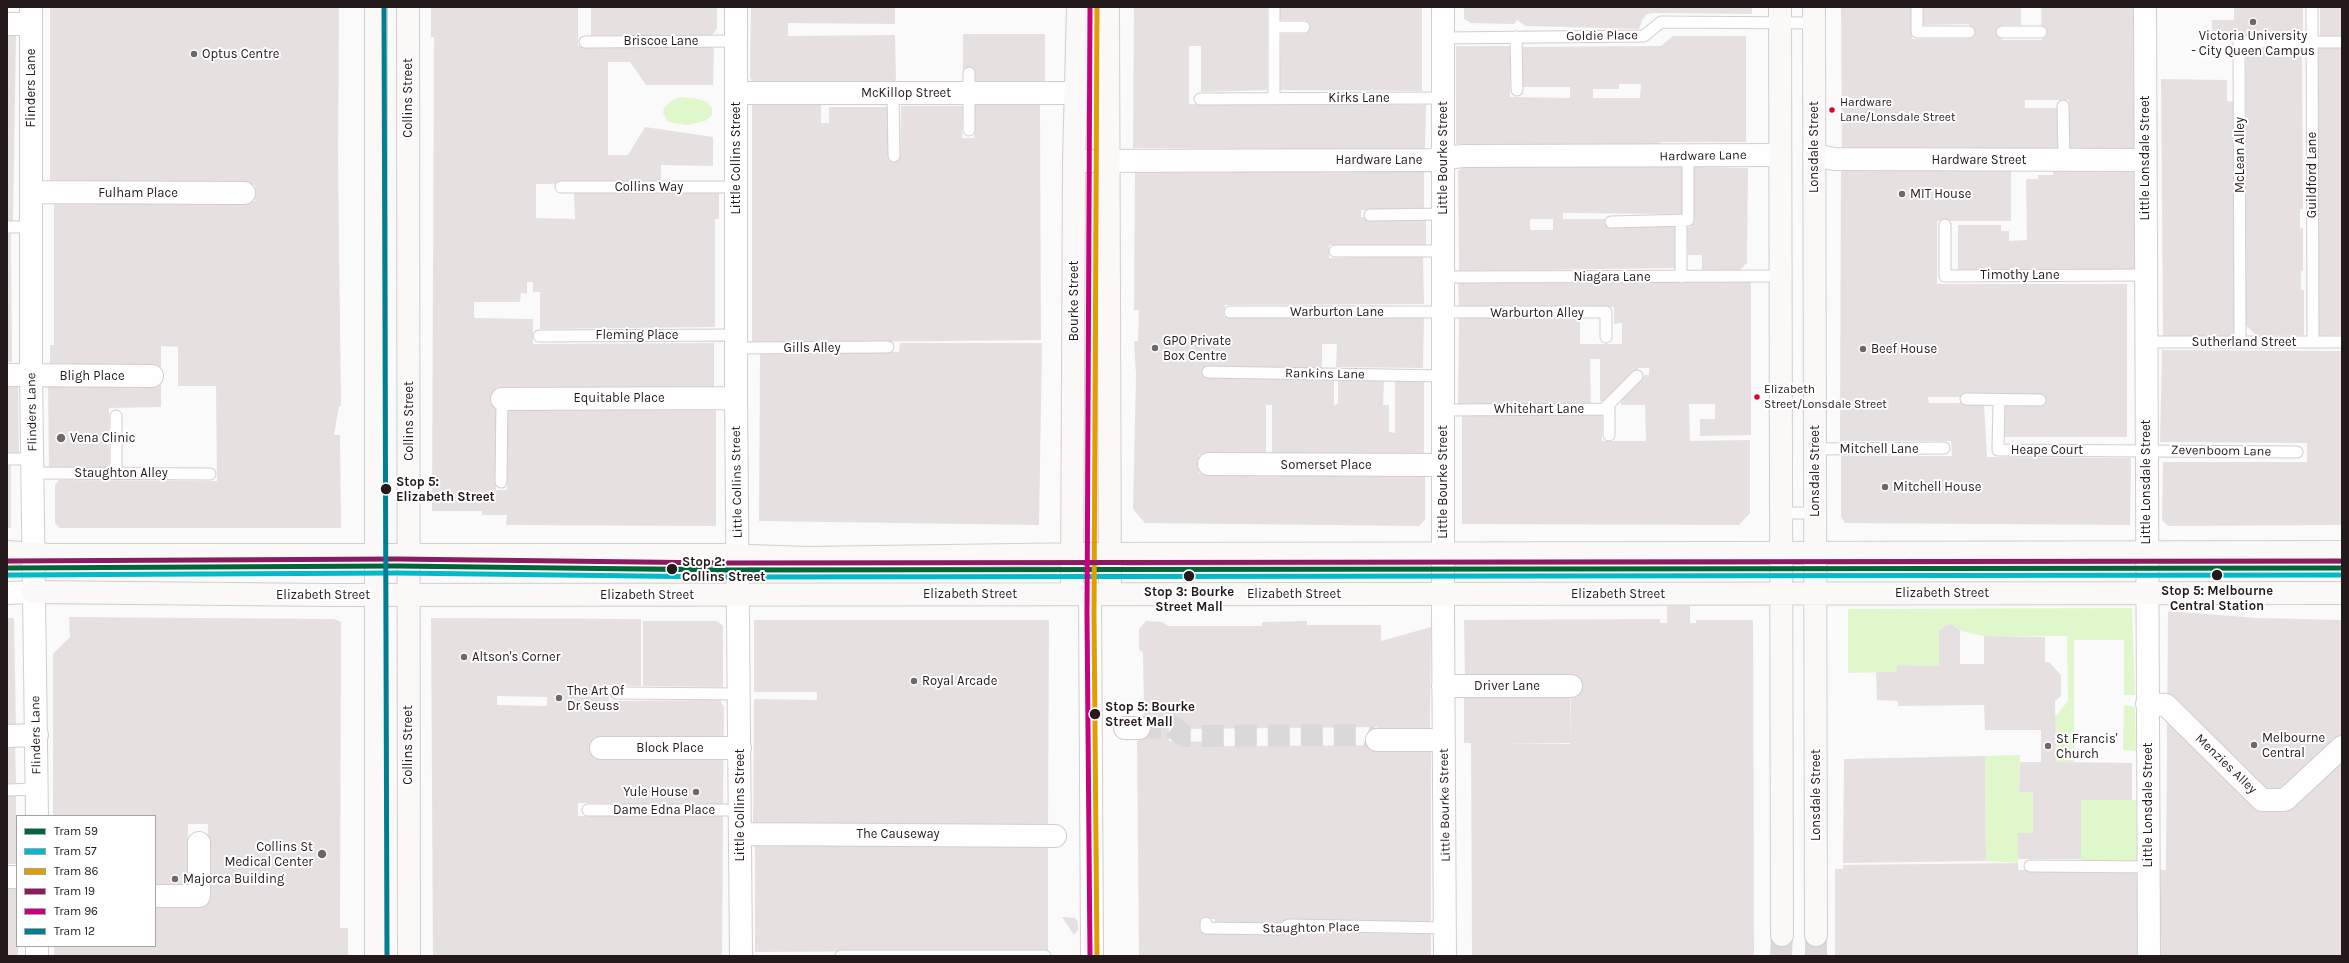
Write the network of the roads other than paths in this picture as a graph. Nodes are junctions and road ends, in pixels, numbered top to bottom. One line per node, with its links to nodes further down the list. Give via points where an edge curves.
1 (376, 7): 111 (street)
2 (408, 7): 112 (street, Collins Street)
3 (736, 7): 22 (street, Little Collins Street)
4 (1078, 7): 29 (street, Bourke Street)
5 (1108, 7): 44 (street)
6 (1274, 7): 15 (lane)
7 (1444, 7): 21 (street, Little Bourke Street)
8 (1917, 7): 17 (lane, via 1917,32)
9 (2144, 7): 42 (street, Little Lonsdale Street, via 2139,32)
10 (2312, 7): 24 (lane, Guildford Lane)
11 (31, 15): 14 (street); 47 (street, Flinders Lane)
12 (1780, 15): 13 (lane, Goldie Place); 20 (lane, Goldie Place, via 1661,22 1644,36); 36 (street)
13 (1814, 15): 37 (street, Lonsdale Street)
14 (7, 24)
15 (1274, 27): 16 (lane); 31 (lane)
16 (1304, 27)
17 (1969, 32)
18 (2002, 32): 19 (lane)
19 (2041, 32)
20 (1516, 37): 21 (lane, Goldie Place); 27 (lane)
21 (1443, 38): 32 (street, Little Bourke Street)
22 (736, 41): 23 (lane, Briscoe Lane); 28 (street, Little Collins Street)
23 (585, 42)
24 (2312, 42): 25 (lane); 70 (lane, McLean Alley, via 2239,42); 71 (lane, Guildford Lane)
25 (2342, 42)
26 (969, 83): 29 (street, McKillop Street); 30 (street, McKillop Street); 35 (lane)
27 (1517, 90)
28 (736, 93): 30 (street, McKillop Street); 45 (street, Little Collins Street)
29 (1075, 93): 43 (street, Bourke Street)
30 (893, 94): 38 (lane)
31 (1274, 98): 32 (lane, Kirks Lane); 33 (lane, Kirks Lane)
32 (1444, 98): 40 (street, Little Bourke Street)
33 (1200, 99)
34 (2063, 106): 41 (lane)
35 (969, 130)
36 (1780, 155): 37 (street); 39 (street, Hardware Lane); 60 (street)
37 (1814, 155): 41 (street, Hardware Street, via 1834,159); 63 (street, Lonsdale Street)
38 (894, 156)
39 (1688, 157): 40 (street, Hardware Lane); 51 (lane, via 1688,220)
40 (1443, 158): 44 (street, Hardware Lane); 50 (street, Little Bourke Street)
41 (2064, 160): 42 (street, Hardware Street)
42 (2145, 160): 58 (street, Little Lonsdale Street)
43 (1074, 161): 44 (street, Hardware Lane); 108 (street, Bourke Street)
44 (1108, 161): 109 (street)
45 (736, 187): 46 (lane, Collins Way); 68 (street, Little Collins Street)
46 (561, 188)
47 (32, 192): 48 (street, Fulham Place); 54 (street, Flinders Lane)
48 (244, 193)
49 (1370, 214): 50 (lane)
50 (1444, 214): 57 (street, Little Bourke Street)
51 (1611, 222)
52 (1945, 225): 58 (lane, Timothy Lane, via 1945,276)
53 (7, 227): 54 (lane)
54 (32, 227): 76 (street, Flinders Lane)
55 (1681, 228): 59 (lane)
56 (1335, 251): 57 (lane)
57 (1443, 251): 61 (street, Little Bourke Street)
58 (2145, 275): 69 (street, Little Lonsdale Street)
59 (1681, 276): 60 (lane, Niagara Lane); 61 (lane, Niagara Lane)
60 (1780, 276): 62 (street)
61 (1443, 278): 65 (street, Little Bourke Street)
62 (1780, 301): 63 (street); 100 (street)
63 (1815, 301): 90 (street, Lonsdale Street)
64 (1230, 312): 65 (lane, Warburton Lane)
65 (1443, 313): 67 (lane, Warburton Alley, via 1606,312); 78 (street, Little Bourke Street)
66 (538, 336): 68 (lane, Fleming Place)
67 (1606, 337)
68 (736, 342): 73 (lane, Gills Alley); 80 (street, Little Collins Street)
69 (2146, 342): 70 (lane, Sutherland Street); 91 (street, Little Lonsdale Street)
70 (2240, 342): 71 (lane, Sutherland Street)
71 (2313, 342): 72 (lane, Sutherland Street)
72 (2342, 342)
73 (888, 347)
74 (1208, 372): 78 (lane, Rankins Lane)
75 (7, 375): 76 (street, Bligh Place)
76 (31, 375): 77 (street, Bligh Place); 96 (street, Flinders Lane)
77 (152, 376)
78 (1443, 376): 86 (street, Little Bourke Street)
79 (1637, 376): 85 (lane)
80 (736, 398): 81 (street, Equitable Place); 113 (street, Little Collins Street)
81 (502, 399): 99 (lane)
82 (1966, 399): 83 (lane)
83 (1999, 400): 84 (lane); 91 (lane, Heape Court, via 1998,450)
84 (2040, 400)
85 (1604, 409): 86 (lane, Whitehart Lane); 88 (lane, via 1609,409)
86 (1444, 410): 95 (street, Little Bourke Street)
87 (116, 416): 97 (lane)
88 (1609, 435)
89 (1944, 448): 90 (lane, Mitchell Lane)
90 (1815, 449): 101 (street, Lonsdale Street)
91 (2146, 450): 92 (lane, Zevenboom Lane); 106 (street, Little Lonsdale Street)
92 (2297, 452)
93 (7, 459): 96 (lane, Staughton Alley)
94 (1209, 464): 95 (street, Somerset Place)
95 (1443, 465): 110 (street, Little Bourke Street)
96 (32, 466): 97 (lane, Staughton Alley); 107 (street, Flinders Lane)
97 (116, 473): 98 (lane, Staughton Alley)
98 (210, 474)
99 (501, 482)
100 (1781, 513): 101 (lane); 104 (street)
101 (1815, 513): 105 (street, Lonsdale Street)
102 (7, 552): 107 (street)
103 (2342, 552): 106 (street)
104 (1781, 553): 105 (street); 110 (street); 120 (street)
105 (1815, 553): 106 (street); 121 (street, Lonsdale Street)
106 (2146, 553): 117 (street, Little Lonsdale Street)
107 (33, 554): 111 (street); 114 (street, Flinders Lane)
108 (1072, 554): 109 (street); 113 (street, via 807,558); 119 (street, Bourke Street)
109 (1110, 554): 110 (street); 119 (street)
110 (1443, 554): 116 (street, Little Bourke Street)
111 (376, 555): 112 (street); 122 (street)
112 (408, 555): 113 (street); 123 (street, Collins Street)
113 (739, 555): 124 (street, Little Collins Street)
114 (33, 592): 115 (street, Elizabeth Street); 122 (street, Elizabeth Street); 131 (street, Flinders Lane)
115 (7, 593)
116 (1443, 593): 119 (street, Elizabeth Street); 120 (street, Elizabeth Street); 125 (street, Little Bourke Street)
117 (2146, 593): 118 (street, Elizabeth Street); 121 (street, Elizabeth Street); 129 (street, Little Lonsdale Street)
118 (2342, 593)
119 (1091, 594): 124 (street, Elizabeth Street); 157 (street)
120 (1781, 594): 121 (street, Elizabeth Street); 150 (street)
121 (1815, 594): 151 (street, Lonsdale Street)
122 (376, 595): 123 (street, Elizabeth Street); 152 (street)
123 (408, 595): 124 (street, Elizabeth Street); 153 (street, Collins Street)
124 (739, 595): 128 (street, Little Collins Street)
125 (1443, 686): 126 (street, Driver Lane); 133 (street, Little Bourke Street)
126 (1571, 686)
127 (616, 693): 128 (lane)
128 (740, 694): 136 (street, Little Collins Street)
129 (2147, 704): 134 (street, Menzies Alley, via 2166,705 2262,800 2286,806); 146 (street, Little Lonsdale Street)
130 (7, 736): 131 (street)
131 (37, 736): 137 (street, Flinders Lane)
132 (1376, 740): 133 (street)
133 (1444, 740): 149 (street, Little Bourke Street)
134 (2342, 747)
135 (601, 748): 136 (street, Block Place)
136 (740, 748): 140 (street, Little Collins Street)
137 (37, 789): 138 (lane); 141 (street, Flinders Lane)
138 (7, 790)
139 (588, 810): 140 (lane, Dame Edna Place)
140 (740, 810): 142 (street, Little Collins Street)
141 (37, 815)
142 (740, 834): 143 (street, The Causeway); 154 (street, Little Collins Street)
143 (1055, 836)
144 (199, 843): 147 (street, via 199,896)
145 (2030, 866): 146 (lane)
146 (2149, 867): 159 (street, Little Lonsdale Street)
147 (156, 896)
148 (1206, 923): 149 (lane, Staughton Place, via 1206,928 1282,929 1289,925)
149 (1445, 928): 158 (street, Little Bourke Street)
150 (1782, 935)
151 (1816, 935)
152 (376, 956)
153 (409, 956)
154 (741, 956)
155 (841, 956): 156 (lane)
156 (1045, 956)
157 (1092, 956)
158 (1445, 956)
159 (2149, 956)

